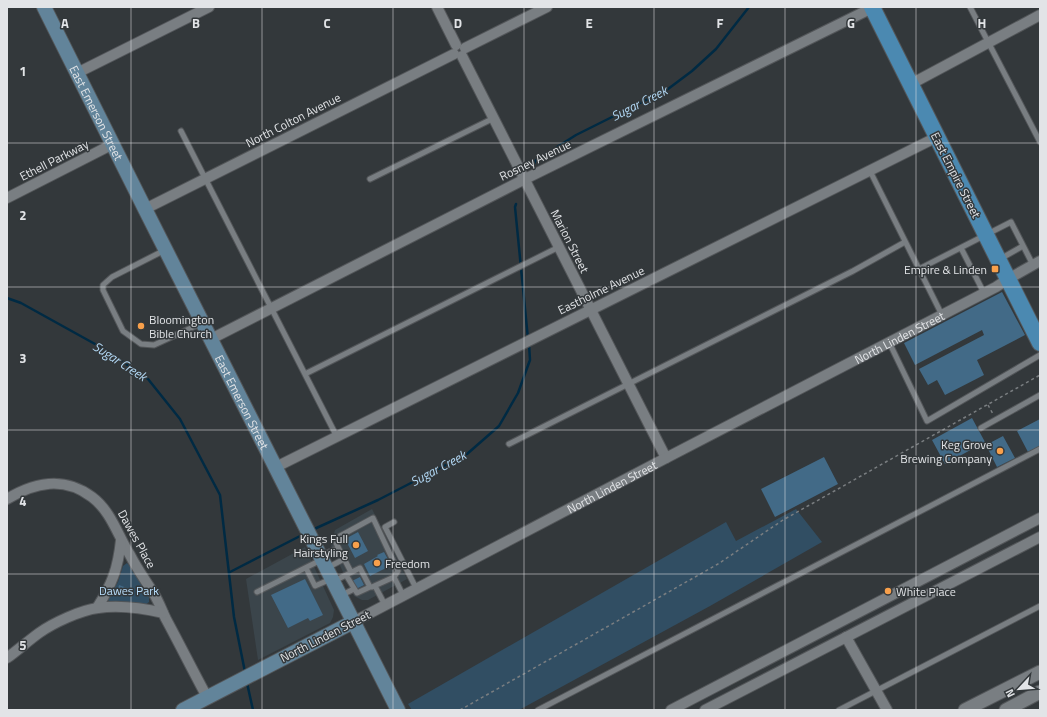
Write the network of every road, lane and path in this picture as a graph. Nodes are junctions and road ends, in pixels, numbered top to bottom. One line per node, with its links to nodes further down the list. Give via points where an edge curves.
1 (44, 7): 10 (main road, East Emerson Street)
2 (209, 7): 10 (street)
3 (438, 7): 9 (street, Marion Street)
4 (547, 7): 9 (street, North Colton Avenue)
5 (872, 7): 11 (main road, East Empire Street); 20 (street, Rosney Avenue)
6 (970, 7): 8 (lane)
7 (1040, 15): 8 (street)
8 (988, 43): 11 (street); 15 (lane)
9 (459, 51): 12 (street, Marion Street); 18 (street, North Colton Avenue)
10 (77, 73): 16 (main road, East Emerson Street)
11 (911, 84): 14 (main road, East Empire Street)
12 (494, 118): 19 (lane); 20 (street, Marion Street)
13 (181, 131): 18 (lane)
14 (937, 137): 17 (street, Eastholme Avenue); 23 (main road, East Empire Street)
15 (1040, 142)
16 (113, 144): 21 (street, Ethell Parkway); 22 (main road, East Emerson Street)
17 (870, 171): 24 (lane); 35 (street, Eastholme Avenue)
18 (205, 179): 22 (street, North Colton Avenue); 34 (lane)
19 (370, 179)
20 (525, 179): 26 (street, Marion Street); 34 (street, Rosney Avenue)
21 (7, 198)
22 (145, 209): 28 (main road, East Emerson Street)
23 (986, 235): 25 (lane, via 1011,222); 27 (lane); 29 (main road, East Empire Street)
24 (905, 242): 31 (lane); 44 (lane, via 853,271)
25 (1023, 246): 29 (lane); 30 (lane)
26 (559, 247): 35 (street, Marion Street); 42 (lane)
27 (961, 248): 31 (lane); 33 (lane)
28 (166, 250): 37 (main road, East Emerson Street); 37 (lane, via 112,277 103,285 123,331 140,344 154,345)
29 (998, 260): 32 (main road, East Empire Street)
30 (1036, 263): 32 (street, North Linden Street)
31 (920, 269): 36 (lane)
32 (1008, 279): 33 (street, North Linden Street); 40 (main road, East Empire Street)
33 (984, 293): 36 (street, North Linden Street)
34 (271, 308): 38 (street, Rosney Avenue); 42 (lane)
35 (591, 310): 44 (street, Marion Street); 49 (street, Eastholme Avenue)
36 (942, 315): 39 (street, North Linden Street)
37 (203, 323): 38 (main road, East Emerson Street)
38 (211, 339): 53 (main road, East Emerson Street)
39 (889, 342): 41 (lane, via 927,420); 52 (street, North Linden Street)
40 (1040, 343)
41 (1040, 355)
42 (305, 374): 49 (lane)
43 (1040, 375): 46 (path)
44 (628, 384): 50 (lane); 52 (street, Marion Street)
45 (1040, 395): 47 (lane)
46 (988, 405): 47 (path); 87 (path, via 783,520 718,564)
47 (996, 420): 48 (lane)
48 (982, 428)
49 (337, 437): 53 (street, Eastholme Avenue)
50 (509, 444)
51 (1040, 449): 88 (lane)
52 (666, 458): 68 (street, North Linden Street)
53 (276, 468): 62 (main road, East Emerson Street)
54 (7, 499): 58 (street, Dawes Place, via 27,488 43,484 77,488 92,496 104,508)
55 (1040, 518): 60 (street)
56 (394, 522): 68 (lane, via 385,527)
57 (1040, 537): 64 (street)
58 (121, 540): 75 (street, via 117,568); 76 (street, Dawes Place, via 155,595)
59 (338, 548): 61 (lane); 62 (lane); 66 (lane, via 336,543 340,536 372,518 398,571)
60 (968, 555): 64 (street); 78 (street)
61 (344, 558): 62 (lane); 65 (lane)
62 (325, 565): 63 (lane); 63 (lane, via 315,586); 65 (lane); 72 (main road, East Emerson Street)
63 (306, 568): 70 (lane)
64 (976, 570): 79 (street)
65 (349, 573): 67 (lane, via 360,568); 69 (lane)
66 (394, 577): 67 (lane); 71 (lane)
67 (372, 586): 69 (lane, via 357,593); 73 (lane)
68 (416, 588): 71 (street, North Linden Street)
69 (354, 589): 72 (lane)
70 (257, 592)
71 (403, 595): 73 (street, North Linden Street)
72 (340, 596): 77 (main road, East Emerson Street)
73 (385, 605): 77 (street, North Linden Street)
74 (1040, 606): 82 (lane)
75 (97, 608): 76 (street, via 143,609); 80 (street, via 55,624)
76 (163, 613): 84 (street, Dawes Place)
77 (353, 622): 84 (main road, North Linden Street); 86 (main road, East Emerson Street)
78 (840, 622): 79 (street, via 846,622 850,626 851,631); 89 (street)
79 (846, 637): 82 (street); 90 (street)
80 (7, 658)
81 (1040, 672): 93 (street)
82 (877, 690): 91 (lane); 92 (street)
83 (1040, 692): 94 (street)
84 (207, 697): 85 (main road, North Linden Street)
85 (182, 710)
86 (398, 710)
87 (460, 710)
88 (538, 710)
89 (671, 710)
90 (705, 710)
91 (838, 710)
92 (887, 710)
93 (965, 710)
94 (1006, 710)

